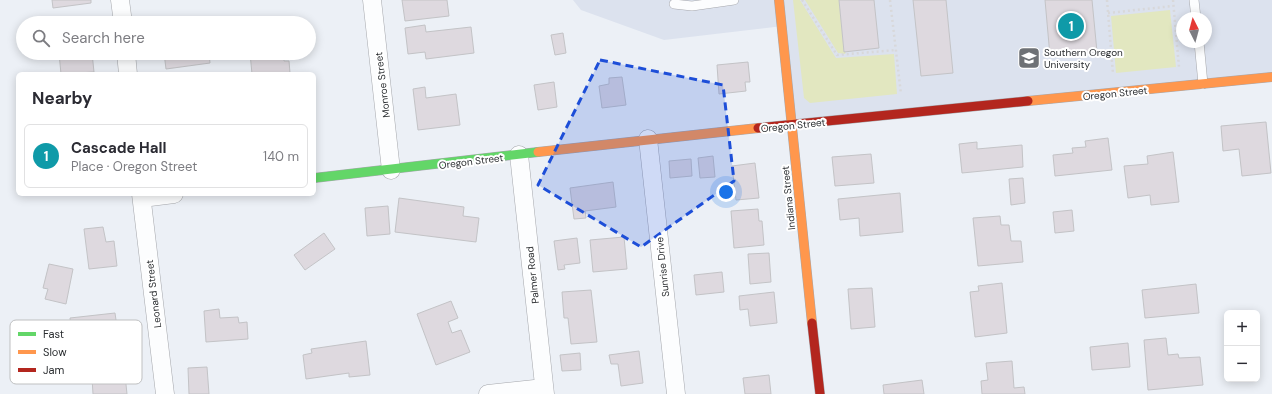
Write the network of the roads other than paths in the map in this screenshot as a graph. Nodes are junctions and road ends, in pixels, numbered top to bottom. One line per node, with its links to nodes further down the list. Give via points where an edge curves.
1 (120, 0): 8 (street)
2 (372, 0): 17 (street, Monroe Street)
3 (734, 0): 6 (lane, via 692,6)
4 (779, 0): 14 (street, Indiana Street)
5 (1194, 0): 7 (lane)
6 (674, 4)
7 (1195, 12)
8 (122, 16)
9 (1199, 48): 13 (lane)
10 (127, 60): 11 (street)
11 (128, 72)
12 (1272, 77): 13 (street, Oregon Street)
13 (1203, 84): 14 (street, Oregon Street)
14 (791, 126): 15 (street, Oregon Street); 24 (street, Indiana Street)
15 (648, 139): 16 (street, Oregon Street); 23 (street, Sunrise Drive)
16 (519, 155): 17 (street, Oregon Street); 20 (street, Palmer Road)
17 (391, 170): 18 (street, Oregon Street)
18 (316, 178)
19 (142, 196): 21 (street, Leonard Street)
20 (544, 391): 22 (street)
21 (165, 394)
22 (488, 394)
23 (676, 394)
24 (820, 394)

